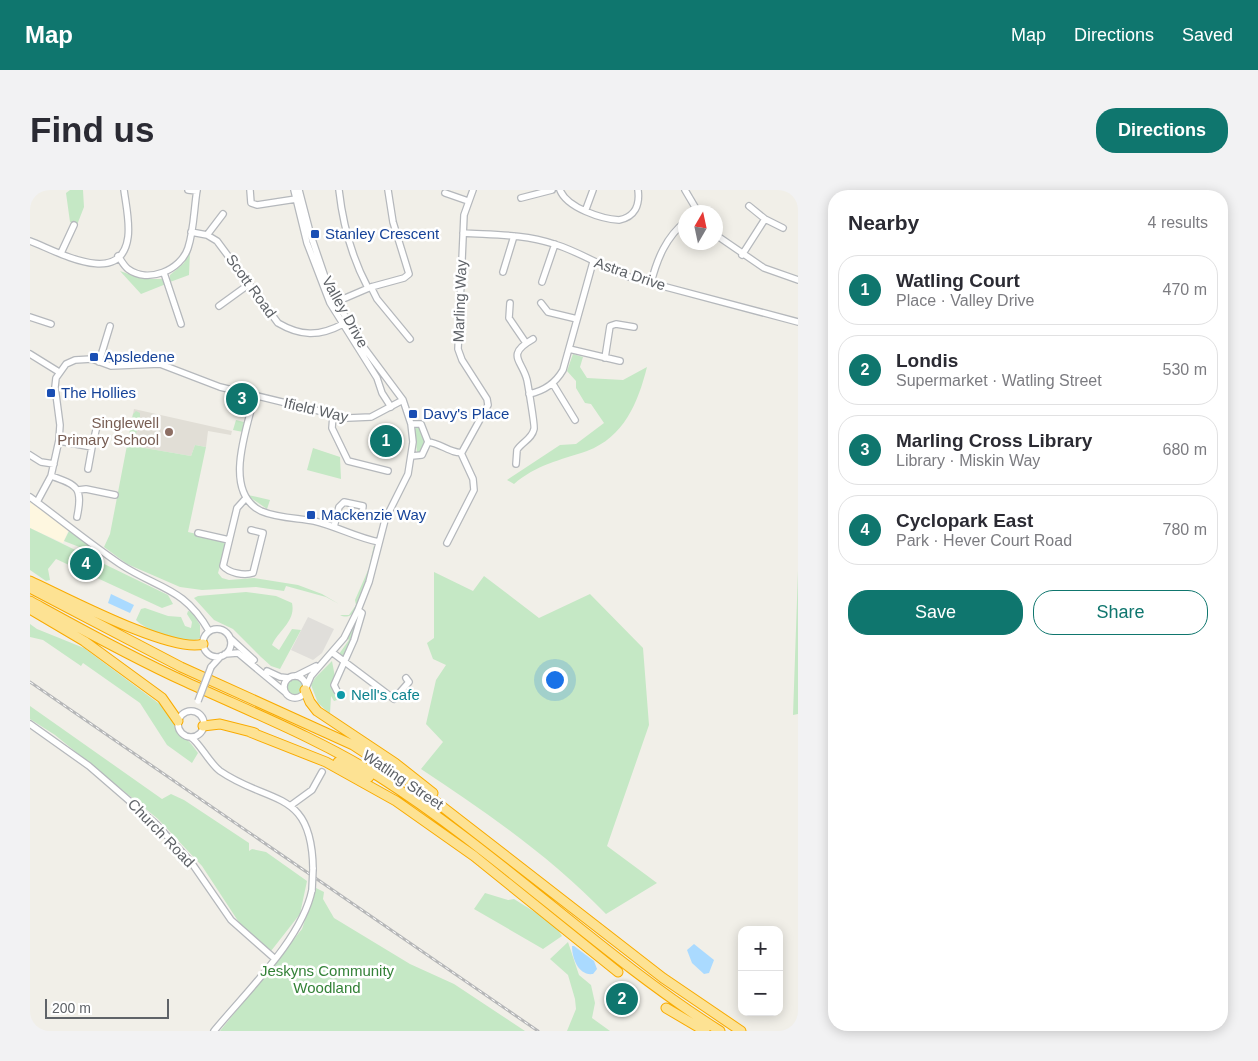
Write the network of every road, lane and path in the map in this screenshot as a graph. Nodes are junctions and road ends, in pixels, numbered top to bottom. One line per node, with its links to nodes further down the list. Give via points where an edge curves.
1 (124, 190): 36 (street, via 128,237)
2 (188, 190): 14 (street)
3 (250, 190): 16 (street, via 252,203 257,206)
4 (294, 190): 16 (street)
5 (299, 190): 45 (street, Valley Drive, via 319,263)
6 (339, 190): 44 (street, via 343,227 353,258)
7 (388, 190): 44 (street, via 393,222 410,272 404,278)
8 (473, 190): 18 (street, Marling Way)
9 (552, 190): 17 (street)
10 (560, 190): 21 (street, via 568,202)
11 (593, 190): 21 (street)
12 (638, 190): 21 (street, via 637,207 625,219 613,220)
13 (685, 190): 19 (street)
14 (197, 191): 27 (street)
15 (444, 194): 18 (street)
16 (296, 198): 54 (street, via 330,303)
17 (521, 198)
18 (468, 201): 28 (street, Marling Way)
19 (693, 205)
20 (749, 206): 23 (street)
21 (586, 210)
22 (223, 214): 29 (street)
23 (765, 219): 25 (street); 35 (street)
24 (73, 225): 34 (street)
25 (783, 228)
26 (678, 229): 42 (street, via 668,240)
27 (191, 232): 29 (street); 39 (street, via 188,250)
28 (463, 233): 30 (street, Astra Drive); 78 (street, Marling Way, via 459,352 489,404)
29 (208, 234): 43 (street, Scott Road, via 217,241)
30 (514, 236): 33 (street, Astra Drive); 38 (street)
31 (723, 240): 35 (street)
32 (30, 241): 34 (street)
33 (555, 244): 37 (street, Astra Drive); 41 (street)
34 (61, 253): 36 (street, via 95,265 106,264)
35 (742, 255): 40 (street, via 764,268)
36 (118, 256): 39 (street, via 128,269 140,274)
37 (593, 262): 42 (street, Astra Drive); 50 (street)
38 (503, 272)
39 (164, 273): 53 (street)
40 (798, 280)
41 (542, 282)
42 (651, 283): 51 (street, Astra Drive)
43 (248, 284): 48 (street); 54 (street, Scott Road, via 278,323 290,330 314,335)
44 (370, 288): 45 (street); 57 (street)
45 (336, 302): 69 (street, Valley Drive)
46 (510, 303): 59 (street, via 509,318)
47 (541, 303): 50 (street, via 548,312)
48 (219, 306)
49 (30, 317): 52 (street)
50 (577, 319): 60 (street)
51 (798, 322)
52 (51, 324)
53 (181, 324)
54 (343, 324): 70 (street)
55 (110, 326): 64 (street)
56 (634, 327): 62 (street, via 610,326)
57 (410, 339)
58 (533, 339): 59 (street)
59 (526, 343): 67 (street, via 519,351 518,360 527,380)
60 (569, 349): 62 (street); 66 (street, via 563,370)
61 (30, 354): 65 (street)
62 (605, 358): 63 (street)
63 (620, 361)
64 (99, 362): 65 (street, Ifield Way, via 75,360); 68 (street, Ifield Way, via 126,367 160,364 206,382)
65 (59, 372): 75 (street, via 55,387 60,425)
66 (553, 384): 67 (street, via 540,392); 72 (street)
67 (528, 394): 82 (street, via 534,430 518,448)
68 (255, 395): 71 (street, Ifield Way); 89 (street, via 239,474 240,488)
69 (403, 400): 70 (street, Ifield Way); 73 (street, Valley Drive)
70 (391, 407): 71 (street, Ifield Way, via 362,418)
71 (333, 415): 84 (street, via 332,427 348,461)
72 (575, 420)
73 (411, 424): 76 (street, Valley Drive, via 422,425); 80 (street, Valley Drive)
74 (96, 430): 77 (street)
75 (58, 441): 77 (street); 81 (street)
76 (428, 442): 78 (street); 80 (street, via 422,455)
77 (92, 447): 83 (street)
78 (461, 453): 98 (street, via 474,489)
79 (30, 456): 81 (street)
80 (412, 456): 97 (street, Valley Drive, via 407,477 387,515)
81 (54, 464): 85 (street)
82 (516, 464)
83 (88, 469)
84 (388, 471)
85 (51, 476): 86 (street, via 70,483); 90 (street)
86 (78, 490): 87 (street); 92 (street)
87 (115, 495)
88 (30, 497): 90 (street)
89 (246, 498): 93 (street, via 267,513); 96 (street, via 237,508)
90 (37, 502): 104 (street, via 121,565 183,598 196,610)
91 (362, 514): 93 (street, via 363,505 343,502)
92 (77, 517)
93 (334, 527): 97 (street)
94 (251, 530): 96 (street, via 263,533 253,573 247,575 226,570 223,566)
95 (198, 533): 96 (street)
96 (229, 540)
97 (379, 542): 103 (street, Valley Drive)
98 (447, 543)
99 (30, 581): 106 (highway, via 156,637 192,646)
100 (30, 588): 130 (highway, Watling Street, via 181,667 353,746)
101 (30, 600): 131 (highway, Watling Street, via 159,670 322,745 379,777)
102 (30, 609): 122 (highway, via 84,641 162,698)
103 (358, 610): 107 (street, Valley Drive); 110 (street, via 362,613)
104 (209, 631): 105 (street, via 221,630); 106 (street)
105 (230, 638): 109 (street, via 230,647); 114 (street, via 272,675)
106 (203, 644): 108 (street)
107 (333, 653): 110 (street); 111 (street, Valley Drive)
108 (208, 654): 109 (street); 112 (street)
109 (223, 655): 112 (street); 118 (street, via 238,653)
110 (344, 660): 115 (street, via 394,699); 117 (street, via 336,673)
111 (323, 663): 113 (street, Valley Drive); 116 (street, Valley Drive)
112 (211, 667): 119 (street, bridge)
113 (296, 676): 114 (street); 116 (street, via 304,681)
114 (289, 678): 118 (street, via 285,685)
115 (410, 681)
116 (305, 690): 118 (street, via 297,697); 130 (highway, via 316,710 426,786)
117 (336, 691)
118 (286, 693)
119 (198, 702): 120 (street); 121 (street)
120 (188, 712): 121 (street); 122 (street)
121 (200, 715): 124 (street)
122 (178, 721): 126 (street, via 179,730)
123 (30, 724): 132 (street, Church Road, via 89,766 156,824 191,862 233,922)
124 (203, 728): 125 (highway, via 220,724); 126 (street); 127 (street)
125 (250, 732): 131 (highway, via 320,753); 133 (highway, via 326,762 396,802 474,856)
126 (190, 737): 127 (street)
127 (204, 754): 129 (street, via 222,772 274,795)
128 (322, 772): 129 (street, via 312,790)
129 (290, 806): 132 (street, bridge, via 304,822 309,835 312,890 300,924)
130 (449, 811): 138 (highway, Watling Street, via 663,978)
131 (432, 813): 137 (highway, Watling Street, via 664,993)
132 (274, 958): 135 (street)
133 (618, 972)
134 (666, 1008): 136 (highway)
135 (214, 1031)
136 (705, 1031)
137 (720, 1031)
138 (741, 1031)

